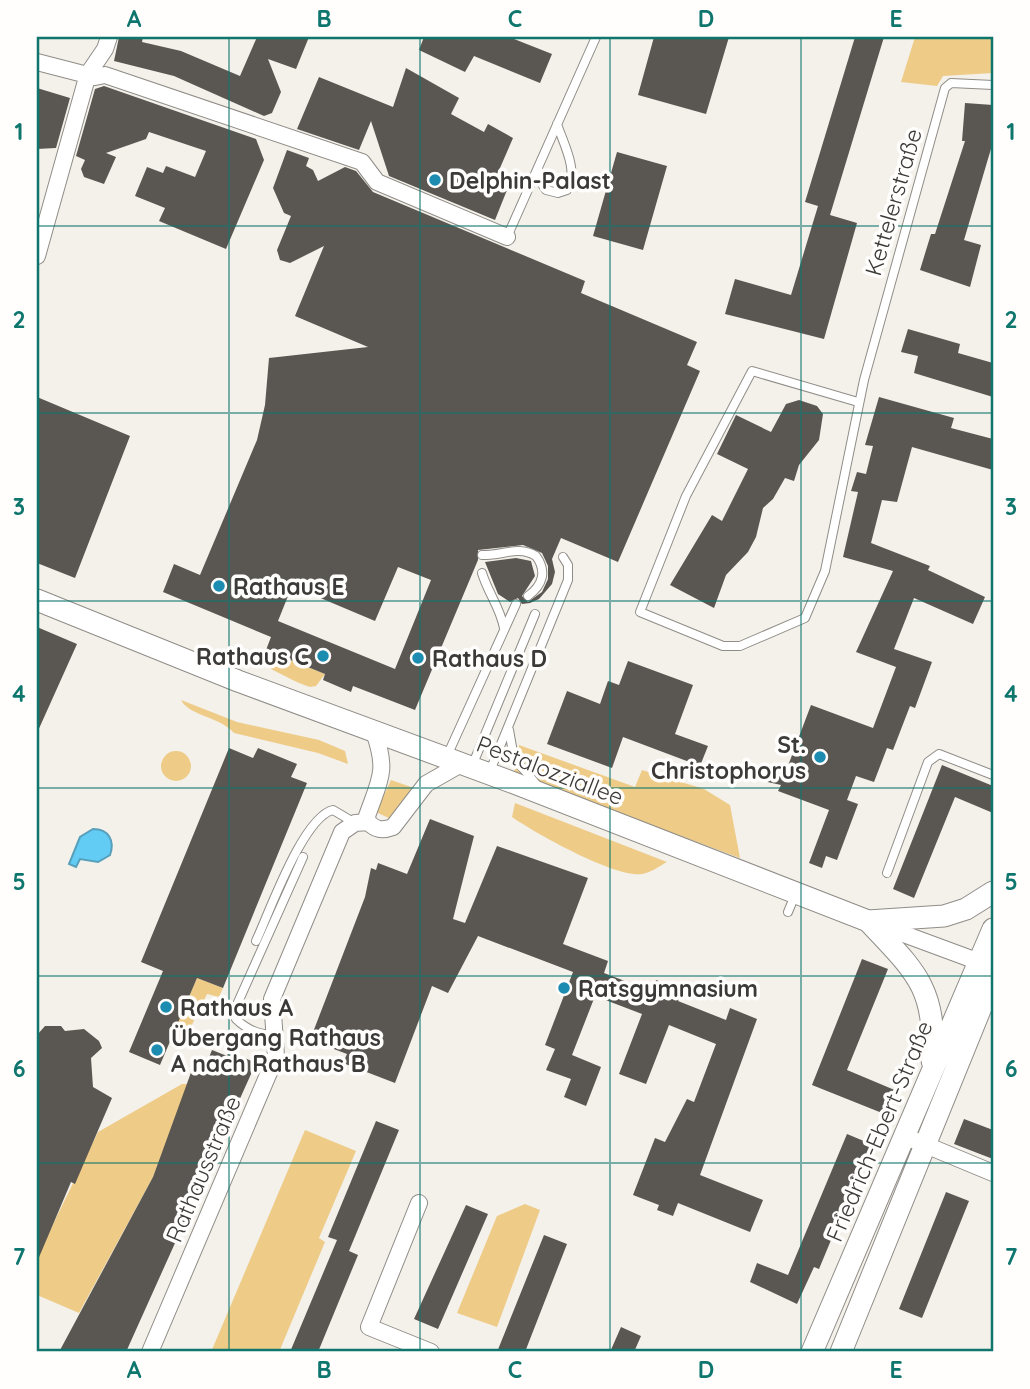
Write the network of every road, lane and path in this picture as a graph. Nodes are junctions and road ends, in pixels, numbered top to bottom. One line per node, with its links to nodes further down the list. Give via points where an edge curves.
1 (109, 37): 4 (street)
2 (596, 37): 6 (lane)
3 (37, 62): 4 (street)
4 (88, 74): 8 (street, via 105,75 362,162 377,182); 9 (street)
5 (993, 85): 10 (lane, Kettelerstraße, via 951,83 945,88)
6 (557, 124): 7 (lane); 7 (lane, via 573,171 572,182 558,193 546,190)
7 (538, 169): 8 (lane)
8 (507, 237)
9 (37, 256)
10 (858, 402): 10 (lane, via 825,570 805,618 740,646 723,646 640,612 686,496 752,371)
11 (482, 555): 14 (lane, via 517,550 536,556 542,580)
12 (563, 557): 19 (lane, via 568,580)
13 (482, 573): 18 (lane)
14 (528, 596)
15 (37, 600): 20 (street, Pestalozziallee)
16 (516, 604): 18 (lane)
17 (535, 614): 21 (lane)
18 (505, 628): 21 (lane)
19 (509, 724): 21 (lane); 23 (lane, via 514,758)
20 (374, 732): 21 (street, Pestalozziallee); 24 (street, Rathausstraße, via 383,775)
21 (467, 766): 23 (street, Pestalozziallee); 24 (street, via 426,785 393,827 374,829)
22 (993, 775): 26 (lane, via 939,754 928,762)
23 (545, 796): 28 (street, Pestalozziallee, via 792,903)
24 (362, 822): 30 (lane, via 333,810 319,816 296,853); 33 (street, Rathausstraße, via 342,832 272,999)
25 (303, 858): 33 (lane, via 235,1009 243,1026)
26 (887, 873)
27 (993, 892): 28 (street, via 944,916)
28 (868, 921): 31 (street, Pestalozziallee); 34 (street, via 910,966 927,994 934,1028)
29 (993, 929): 31 (street, Friedrich-Ebert-Straße)
30 (256, 940)
31 (987, 964): 34 (street, Friedrich-Ebert-Straße)
32 (993, 978): 36 (street, Friedrich-Ebert-Straße)
33 (275, 1035): 39 (street, Rathausstraße, via 276,1056)
34 (931, 1071): 35 (street, Friedrich-Ebert-Straße)
35 (904, 1136): 36 (street); 41 (street, Friedrich-Ebert-Straße)
36 (925, 1144): 37 (street); 42 (street, Friedrich-Ebert-Straße)
37 (993, 1172)
38 (419, 1203): 40 (street, via 369,1326)
39 (150, 1352)
40 (432, 1352)
41 (812, 1352)
42 (841, 1352)

